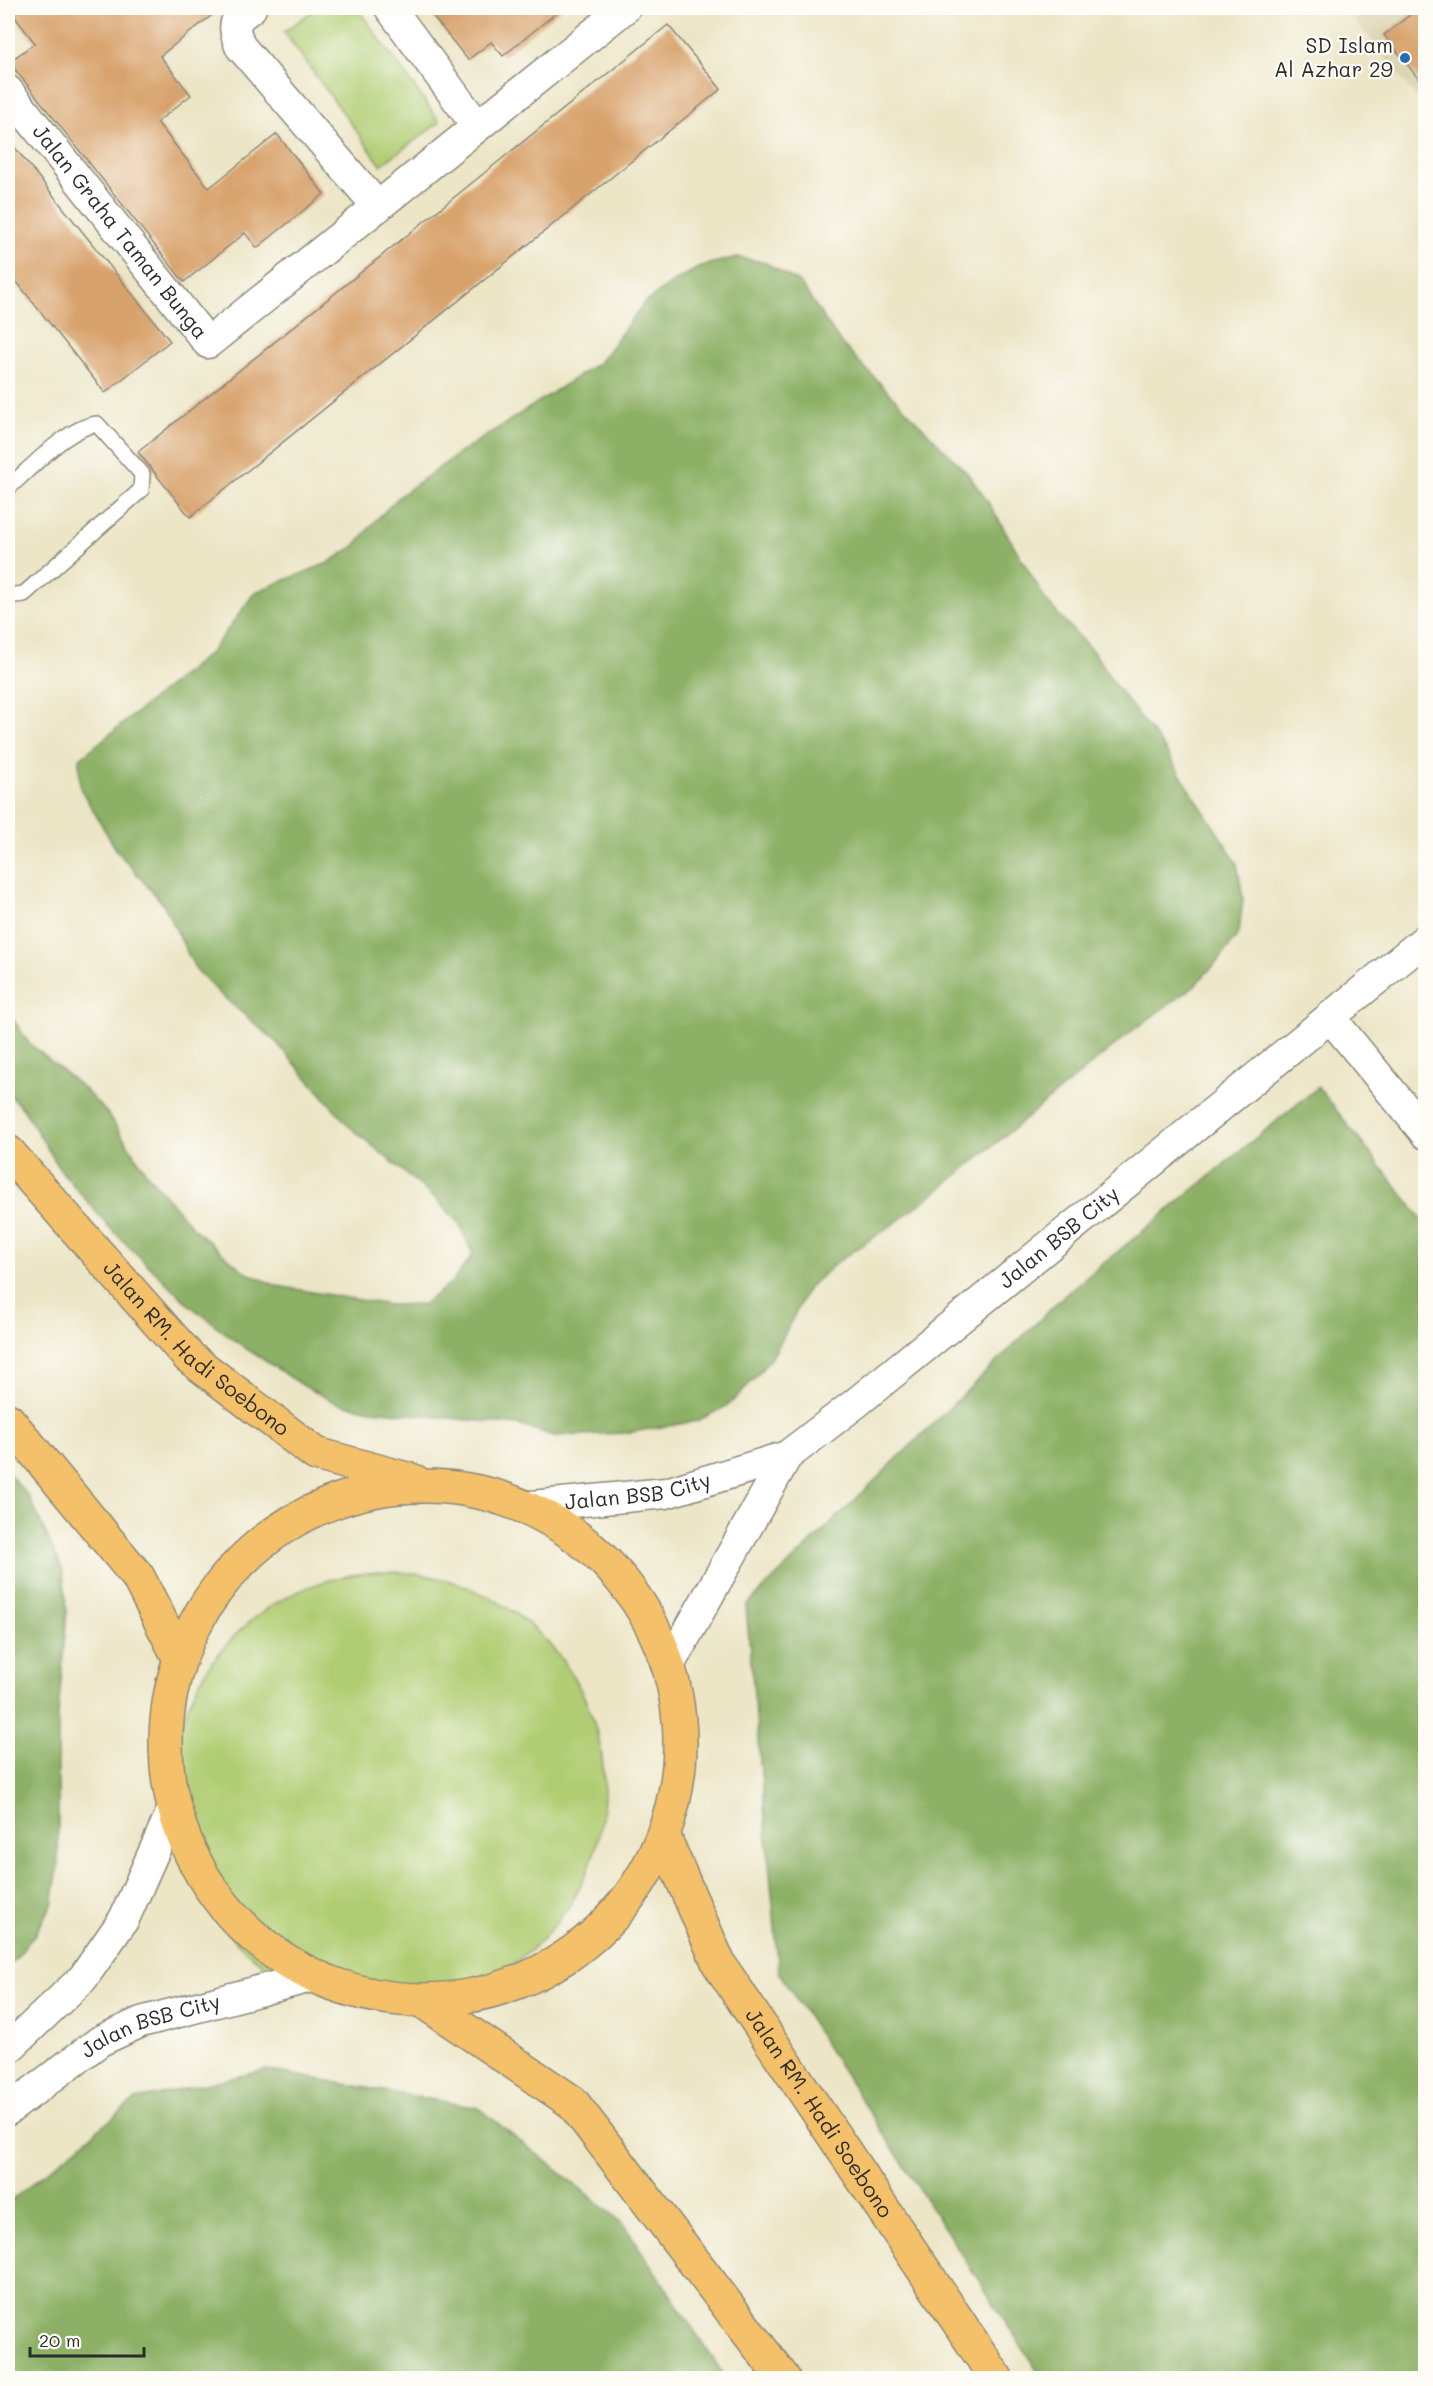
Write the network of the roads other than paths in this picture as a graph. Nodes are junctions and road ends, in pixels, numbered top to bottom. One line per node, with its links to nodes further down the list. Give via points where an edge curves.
1 (251, 8): 6 (street, via 235,24 240,46)
2 (390, 8): 5 (street)
3 (625, 8): 5 (street, Jalan Graha Taman Bunga)
4 (8, 91): 6 (street, Jalan Graha Taman Bunga, via 208,343)
5 (477, 126): 6 (street, Jalan Graha Taman Bunga)
6 (378, 207)
7 (8, 488): 8 (lane, via 85,425 98,424 142,474 141,490 24,594)
8 (8, 596)
9 (1425, 939): 10 (street, Jalan BSB City)
10 (1330, 1017): 11 (street); 14 (street, Jalan BSB City)
11 (1425, 1134)
12 (8, 1152): 15 (main road, Jalan RM. Hadi Soebono, via 189,1358 316,1454)
13 (8, 1420): 17 (main road, via 138,1577)
14 (787, 1456): 16 (street, Jalan BSB City, via 666,1493); 18 (street, Jalan BSB City)
15 (424, 1483): 16 (main road, Jalan RM. Hadi Soebono); 17 (main road, Jalan RM. Hadi Soebono, via 345,1496 275,1531 217,1587)
16 (521, 1507): 18 (main road, Jalan RM. Hadi Soebono, via 564,1524 618,1570 657,1629)
17 (179, 1657): 19 (main road, Jalan RM. Hadi Soebono, via 164,1736)
18 (672, 1662): 20 (main road, Jalan RM. Hadi Soebono, via 681,1763)
19 (171, 1813): 21 (main road, Jalan RM. Hadi Soebono, via 205,1884 237,1924 277,1957); 23 (street, via 124,1919 97,1959 83,1978)
20 (664, 1838): 22 (main road, Jalan RM. Hadi Soebono, via 625,1904 568,1956 500,1990); 26 (main road, Jalan RM. Hadi Soebono, via 718,1964)
21 (311, 1977): 22 (main road, Jalan RM. Hadi Soebono, via 372,1997); 24 (street, Jalan BSB City, via 141,2022 100,2041)
22 (423, 2002): 25 (main road, Jalan RM. Hadi Soebono, via 572,2102)
23 (8, 2049)
24 (8, 2110)
25 (783, 2379)
26 (996, 2379)

